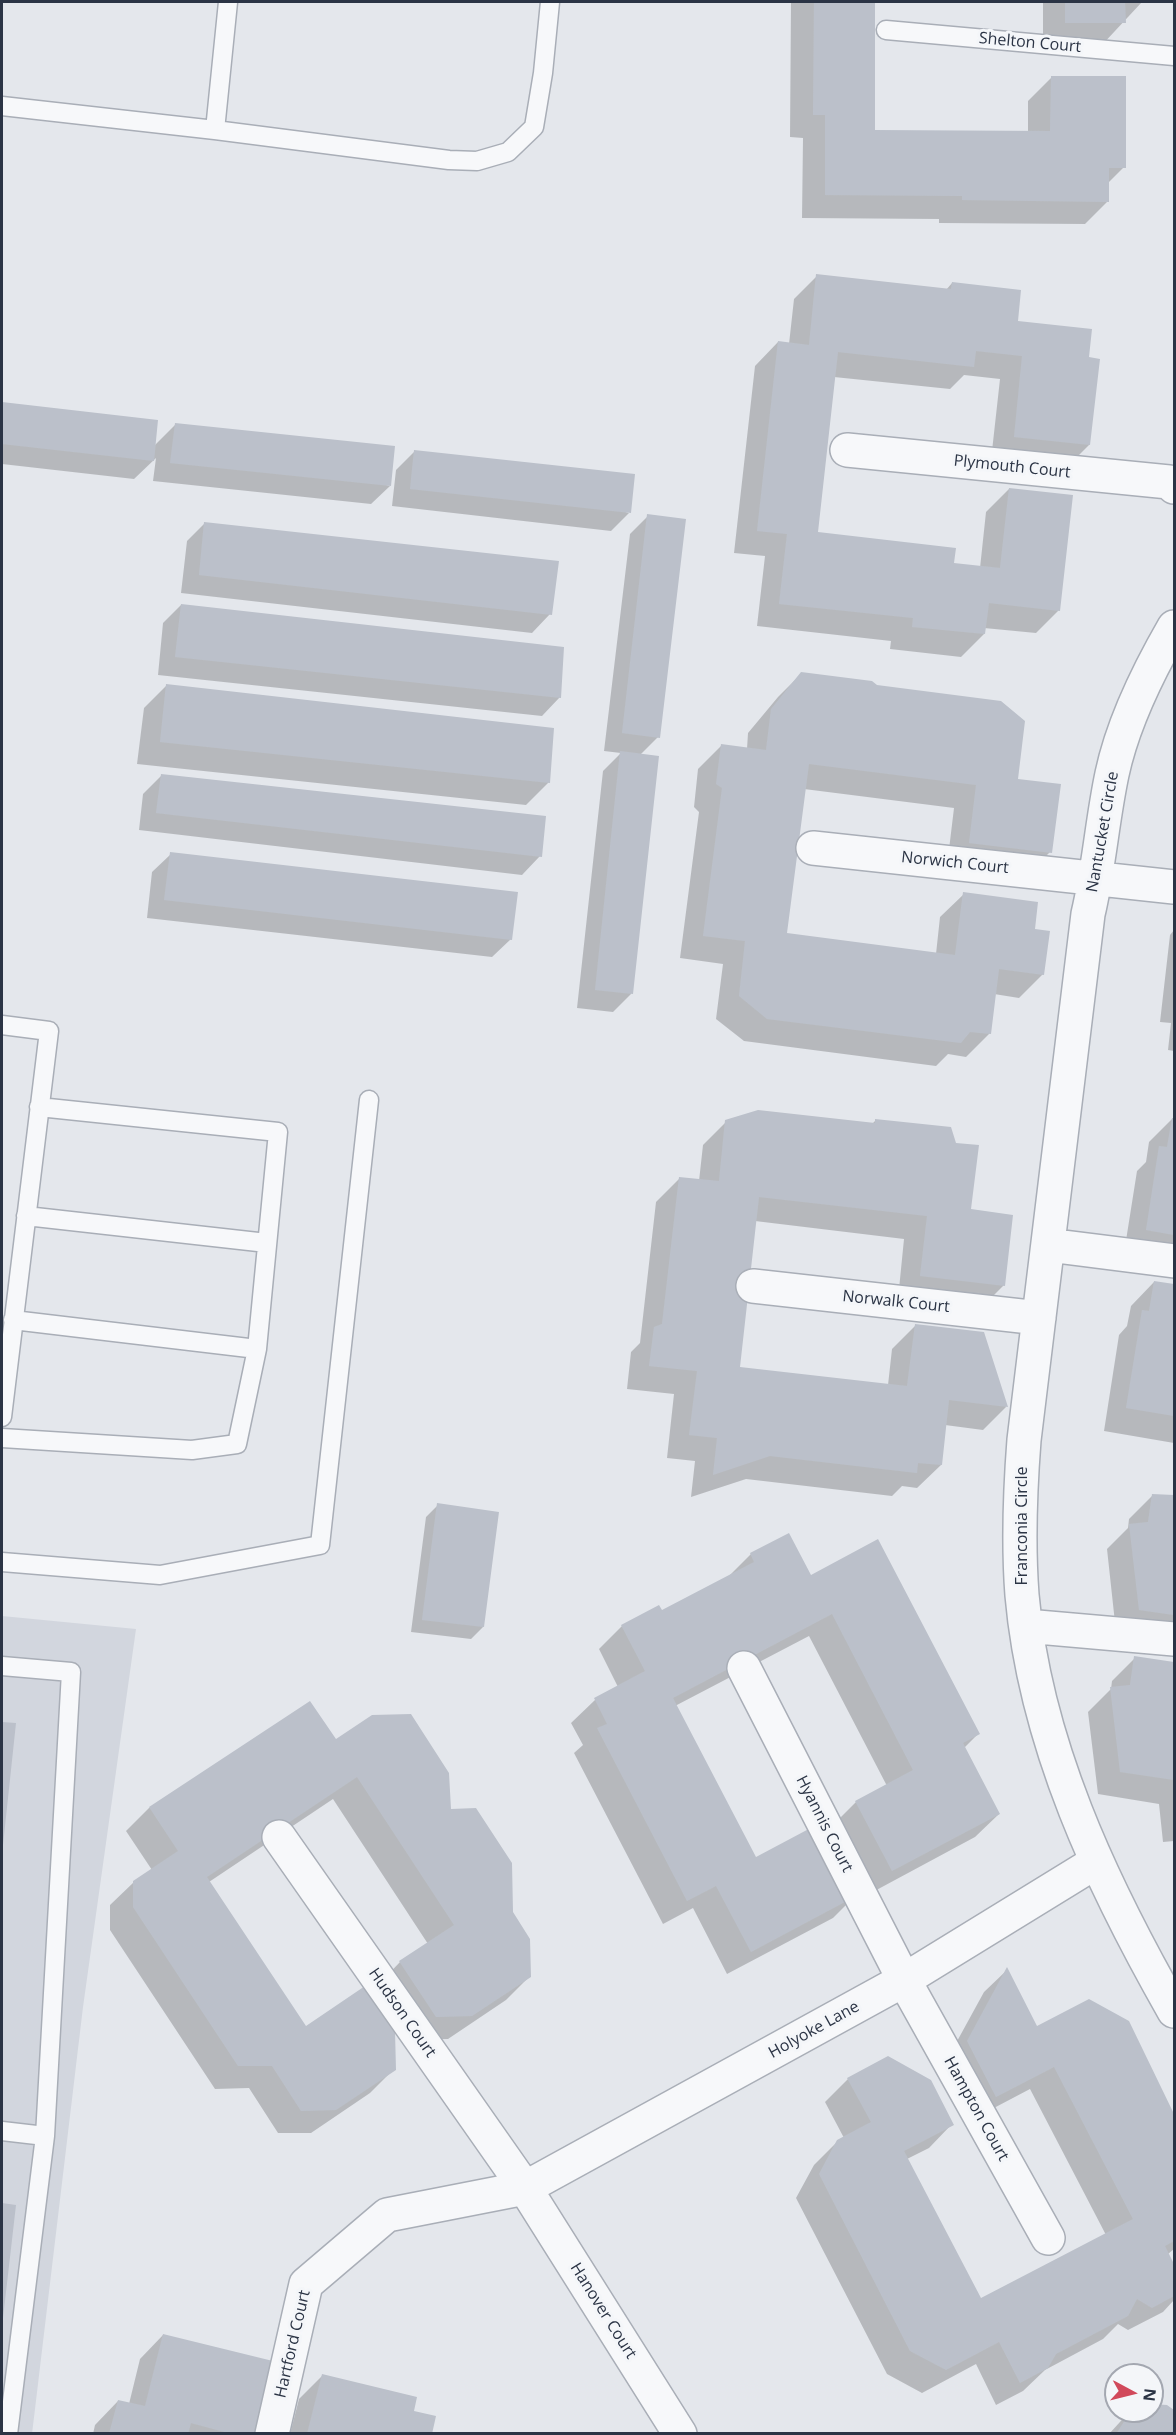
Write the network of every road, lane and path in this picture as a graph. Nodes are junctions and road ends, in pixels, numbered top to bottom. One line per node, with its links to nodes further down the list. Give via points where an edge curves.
1 (228, 2): 6 (lane)
2 (550, 2): 6 (lane, via 534,127 508,152 477,161 448,160)
3 (886, 30): 4 (lane, Shelton Court)
4 (1174, 56)
5 (2, 106): 6 (lane)
6 (215, 130)
7 (847, 450): 8 (street, Plymouth Court, via 1169,482)
8 (1174, 487)
9 (1174, 627): 11 (street, Nantucket Circle, via 1153,662 1112,773)
10 (813, 848): 11 (street, Norwich Court)
11 (1096, 878): 12 (street, Norwich Court); 13 (street, Nantucket Circle)
12 (1174, 887)
13 (1076, 1014): 19 (street, Franconia Circle)
14 (2, 1024): 16 (lane, via 49,1031)
15 (369, 1100): 27 (lane, via 320,1545 160,1575)
16 (39, 1107): 17 (lane); 18 (lane, via 278,1132)
17 (26, 1216): 18 (lane); 23 (lane)
18 (267, 1243): 24 (lane)
19 (1048, 1245): 20 (street); 22 (street, Franconia Circle)
20 (1174, 1260)
21 (753, 1286): 22 (street, Norwalk Court)
22 (1039, 1318): 28 (street, Franconia Circle, via 1019,1502)
23 (13, 1320): 24 (lane); 25 (lane)
24 (257, 1349): 26 (lane, via 237,1444 192,1450)
25 (2, 1417)
26 (2, 1438)
27 (2, 1562)
28 (1026, 1626): 29 (street); 33 (street, Franconia Circle, via 1054,1750)
29 (1174, 1639)
30 (2, 1666): 37 (lane, via 71,1672)
31 (744, 1668): 34 (street, Hyannis Court)
32 (279, 1838): 38 (street, Hudson Court)
33 (1096, 1862): 34 (street, Holyoke Lane); 35 (street, Franconia Circle, via 1126,1926)
34 (904, 1980): 38 (street, Holyoke Lane); 39 (street, Hampton Court)
35 (1174, 2011)
36 (2, 2131): 37 (lane)
37 (45, 2136): 40 (lane)
38 (525, 2188): 41 (street, Hartford Court, via 387,2215 306,2284); 42 (street, Hanover Court)
39 (1048, 2238)
40 (8, 2433)
41 (272, 2433)
42 (680, 2433)

